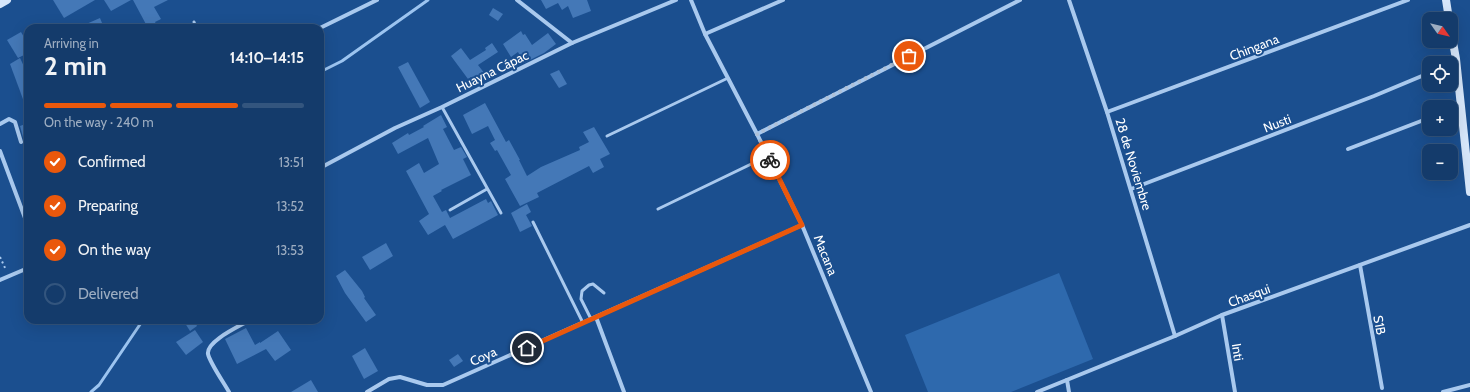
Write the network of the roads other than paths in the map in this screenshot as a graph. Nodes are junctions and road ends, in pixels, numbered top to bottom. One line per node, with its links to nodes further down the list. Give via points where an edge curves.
1 (6, 0): 11 (street)
2 (377, 0): 13 (street)
3 (517, 0): 15 (street)
4 (676, 0): 15 (street, Huayna Cápac)
5 (691, 0): 14 (street, Macana)
6 (783, 0): 14 (street)
7 (1020, 0): 25 (street)
8 (1069, 0): 22 (street, 28 de Noviembre)
9 (1408, 0): 22 (street, Chingana)
10 (1446, 0): 12 (street)
11 (0, 4)
12 (1448, 12)
13 (324, 26)
14 (705, 34): 17 (street, Macana)
15 (572, 43): 19 (street, Huayna Cápac)
16 (1422, 76): 34 (street, Nusti)
17 (728, 78): 25 (street, Macana); 26 (lane)
18 (1458, 90): 20 (street)
19 (442, 107): 32 (street, Huayna Cápac, via 394,128); 33 (lane)
20 (1461, 108): 21 (street); 28 (street)
21 (1458, 109)
22 (1108, 112): 34 (street, 28 de Noviembre)
23 (1422, 121): 29 (street)
24 (0, 124): 27 (street, via 9,119 14,122)
25 (757, 134): 31 (street, Macana)
26 (607, 136)
27 (21, 142)
28 (1468, 145): 35 (street)
29 (1348, 150)
30 (0, 151): 39 (street)
31 (768, 156): 36 (lane); 41 (street, Macana)
32 (324, 166)
33 (487, 189): 37 (lane); 38 (lane)
34 (1131, 189): 52 (street, 28 de Noviembre)
35 (1470, 192)
36 (658, 209)
37 (450, 210)
38 (501, 213)
39 (24, 215)
40 (533, 222): 50 (lane)
41 (802, 225): 48 (street, Coya); 59 (street, Macana)
42 (1470, 225): 43 (street, Chasqui)
43 (1360, 265): 47 (street, Chasqui); 55 (street, S1B)
44 (24, 270): 45 (street)
45 (0, 280)
46 (604, 293): 49 (lane, via 594,284 582,291 581,299)
47 (1222, 315): 52 (street, Chasqui); 62 (street, Inti)
48 (596, 317): 49 (street, Coya); 58 (street)
49 (591, 319): 50 (street, Coya)
50 (583, 323): 57 (street, Coya, via 443,385 427,385 400,377 389,379)
51 (243, 324): 56 (street, via 209,347 210,359)
52 (1175, 336): 53 (street, Chasqui)
53 (1067, 380): 60 (street, Chasqui); 61 (street)
54 (1470, 385): 63 (street)
55 (1382, 388)
56 (229, 392)
57 (367, 392)
58 (624, 392)
59 (871, 392)
60 (1037, 392)
61 (1069, 392)
62 (1235, 392)
63 (1444, 392)

